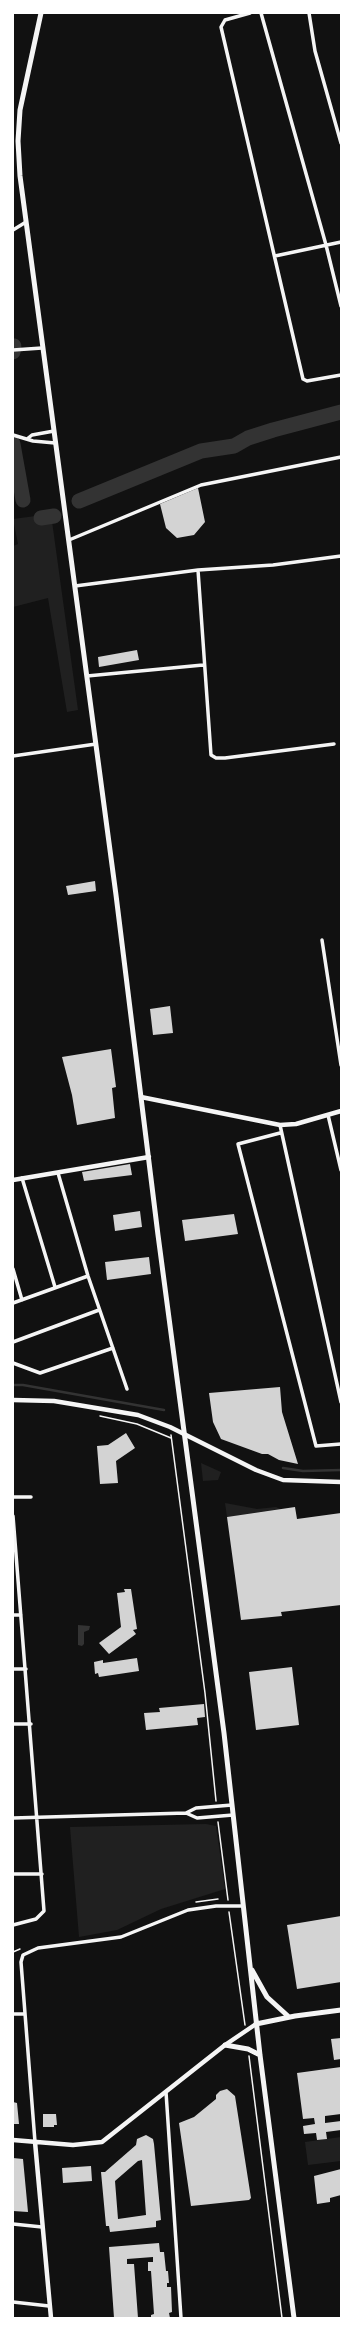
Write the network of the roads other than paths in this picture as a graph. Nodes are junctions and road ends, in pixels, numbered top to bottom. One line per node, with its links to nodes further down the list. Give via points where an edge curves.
1 (41, 13): 6 (main road, via 20,110 18,141)
2 (250, 13): 10 (street, via 224,20 221,27)
3 (261, 13): 9 (street)
4 (309, 13): 5 (street, via 315,51)
5 (341, 143)
6 (26, 222): 7 (street); 12 (main road)
7 (13, 230)
8 (341, 242): 9 (street)
9 (326, 245): 10 (street); 11 (street)
10 (275, 256): 14 (street, via 303,379 307,381)
11 (341, 306)
12 (42, 348): 13 (street); 15 (main road)
13 (13, 350)
14 (341, 375)
15 (54, 431): 17 (street, via 32,435); 18 (main road)
16 (13, 435): 17 (street)
17 (27, 439): 18 (street)
18 (55, 443): 20 (main road)
19 (341, 457): 20 (street, via 201,485)
20 (68, 540): 23 (main road)
21 (341, 556): 22 (street, via 273,566)
22 (198, 570): 23 (street); 24 (street)
23 (75, 586): 25 (main road)
24 (203, 665): 25 (street); 27 (street, via 211,755 225,758)
25 (87, 676): 26 (main road)
26 (96, 744): 28 (street); 31 (main road)
27 (334, 744)
28 (13, 756)
29 (322, 940): 30 (street)
30 (341, 1065)
31 (141, 1097): 34 (street); 36 (main road)
32 (341, 1111): 33 (street)
33 (328, 1115): 34 (street, via 296,1124); 37 (street)
34 (280, 1125): 35 (street)
35 (280, 1133): 52 (street); 54 (street, via 238,1144 316,1446)
36 (149, 1157): 38 (street); 53 (main road)
37 (341, 1170)
38 (58, 1173): 39 (street); 42 (street)
39 (22, 1178): 40 (street); 43 (street)
40 (13, 1180)
41 (13, 1270): 44 (street)
42 (88, 1276): 43 (street); 46 (street)
43 (55, 1287): 44 (street)
44 (22, 1300): 45 (street)
45 (13, 1303)
46 (99, 1310): 47 (street); 48 (street)
47 (13, 1342)
48 (113, 1348): 49 (street, via 40,1373); 50 (street)
49 (13, 1364)
50 (127, 1389)
51 (13, 1400): 53 (street, via 54,1401 138,1415)
52 (341, 1402)
53 (184, 1435): 55 (street, via 256,1470 283,1480); 66 (main road)
54 (341, 1444)
55 (341, 1482)
56 (13, 1497): 57 (street)
57 (32, 1498)
58 (13, 1516): 59 (street)
59 (15, 1559): 61 (street)
60 (13, 1615): 61 (street)
61 (21, 1615): 63 (street)
62 (13, 1669): 63 (street)
63 (26, 1669): 65 (street)
64 (13, 1724): 65 (street)
65 (31, 1724): 70 (street)
66 (232, 1805): 67 (street, via 196,1808); 68 (main road)
67 (186, 1813): 68 (street, via 196,1818); 70 (street)
68 (233, 1815): 73 (main road)
69 (13, 1818): 70 (street)
70 (37, 1818): 72 (street)
71 (13, 1874): 72 (street)
72 (42, 1874): 74 (street, via 44,1911 36,1919)
73 (243, 1906): 75 (main road); 78 (street, via 202,1907 177,1914 121,1937 30,1951 23,1955)
74 (13, 1925)
75 (249, 1961): 79 (main road, via 254,1976 267,1997); 80 (main road)
76 (341, 2010): 79 (main road)
77 (13, 2014): 78 (street)
78 (25, 2014): 85 (street)
79 (289, 2017): 80 (main road)
80 (256, 2024): 81 (street); 82 (main road)
81 (225, 2045): 82 (main road, via 248,2049); 83 (street)
82 (260, 2055): 92 (main road)
83 (166, 2092): 85 (street, via 102,2142 74,2145); 91 (street)
84 (13, 2140): 85 (street)
85 (35, 2142): 87 (street)
86 (13, 2224): 87 (street)
87 (42, 2227): 89 (street)
88 (13, 2302): 89 (street)
89 (49, 2306): 90 (street)
90 (51, 2318)
91 (181, 2318)
92 (294, 2318)

